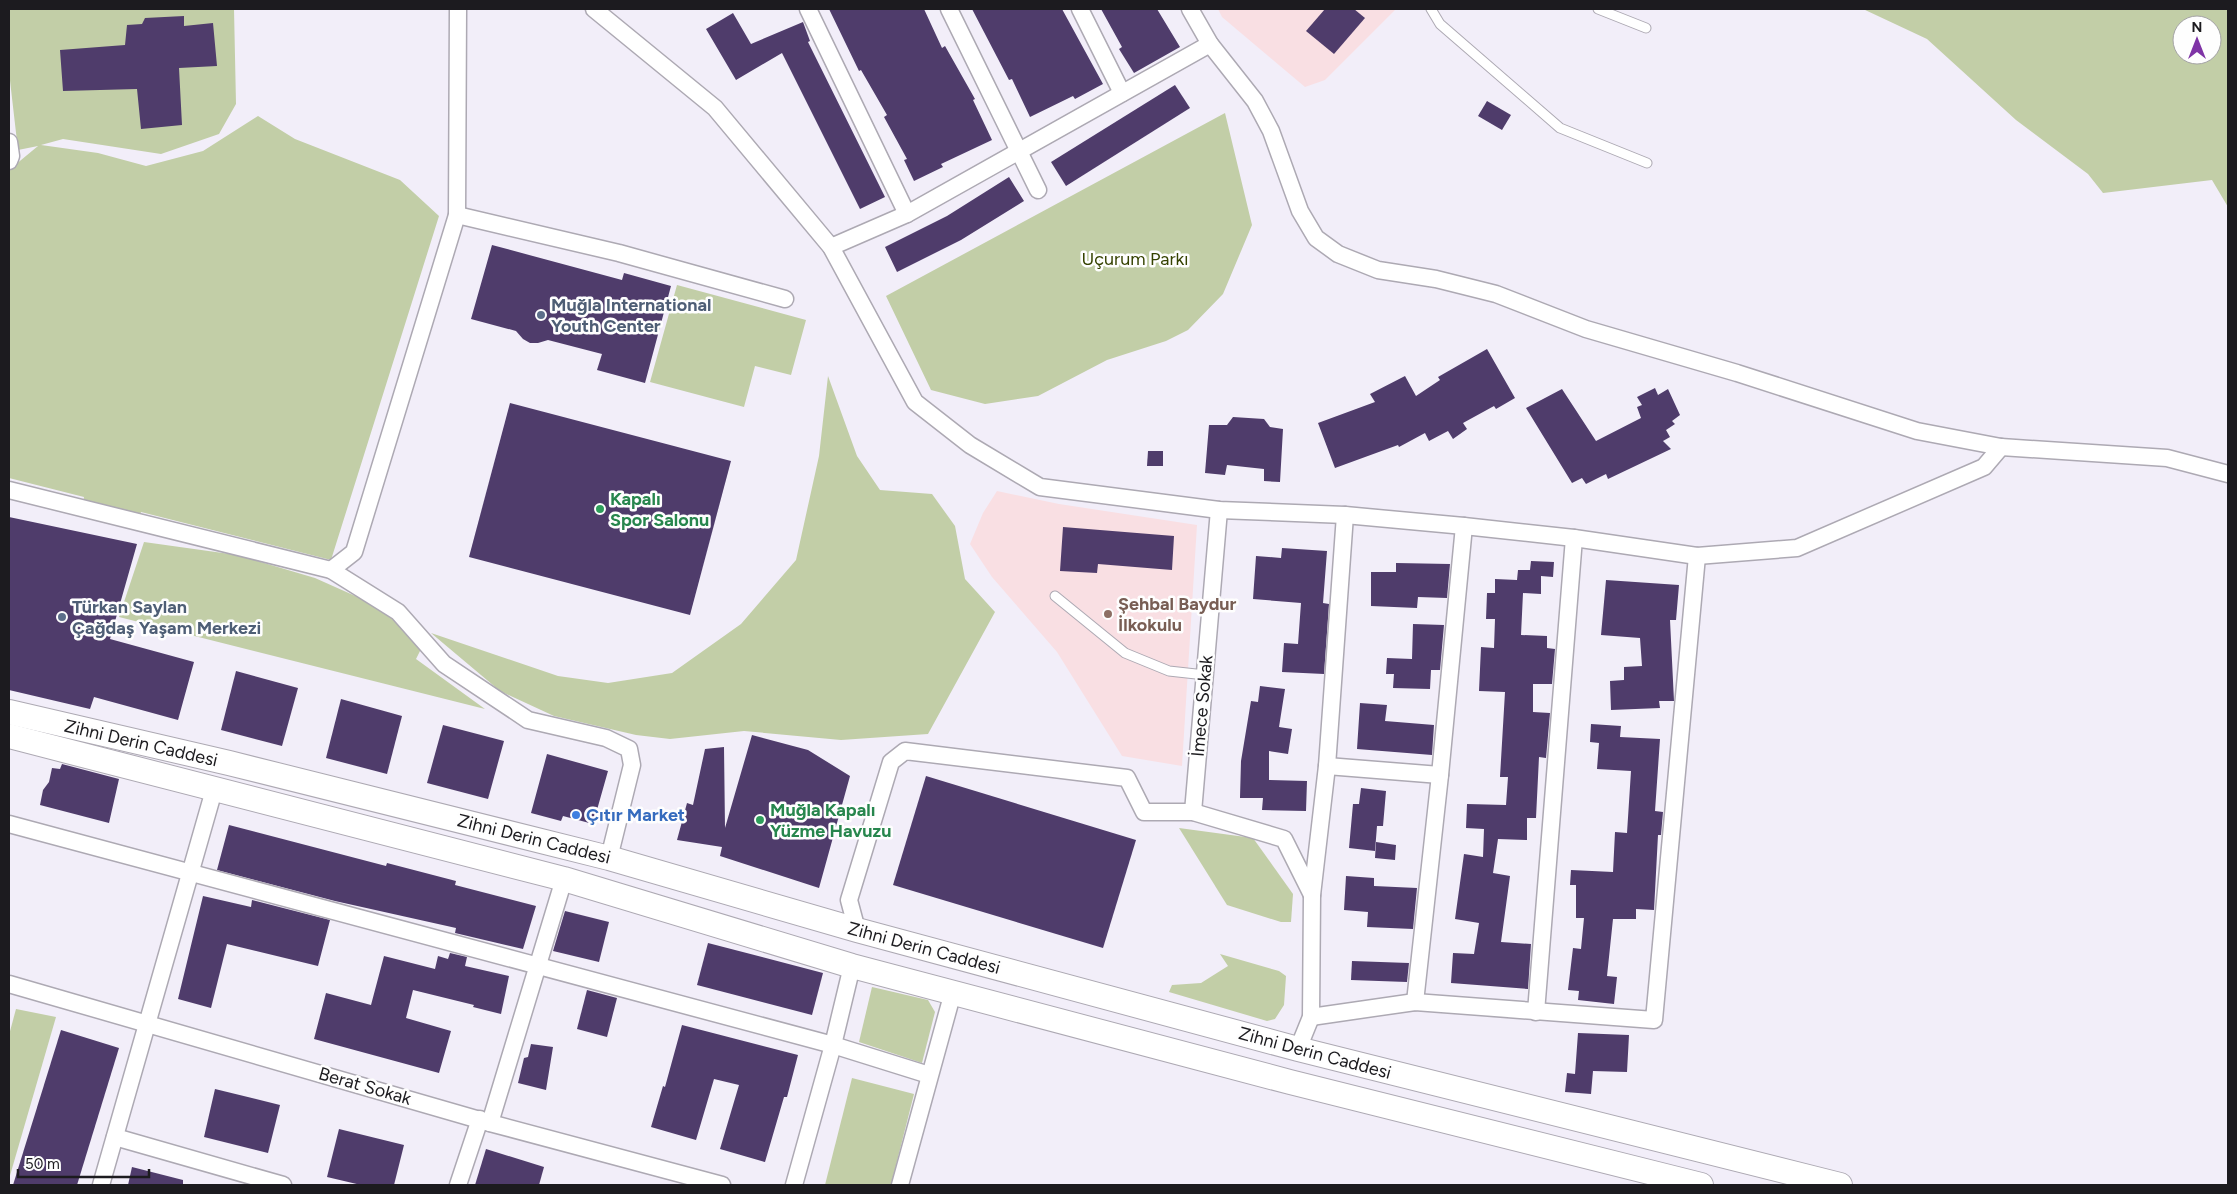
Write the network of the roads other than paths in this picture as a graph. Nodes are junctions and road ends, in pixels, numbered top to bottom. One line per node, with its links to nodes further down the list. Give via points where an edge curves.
1 (458, 9): 18 (street)
2 (594, 9): 19 (street, via 715,108)
3 (808, 9): 17 (street)
4 (949, 9): 13 (street)
5 (1080, 9): 11 (street)
6 (1190, 9): 10 (street)
7 (1431, 9): 15 (lane, via 1440,24 1560,128)
8 (1598, 9): 9 (lane)
9 (1646, 28)
10 (1210, 44): 11 (street); 21 (street, via 1255,101 1271,131 1300,211 1316,238 1338,254 1378,270 1436,279 1496,294 1586,329 1737,372 1917,432)
11 (1122, 93): 13 (street)
12 (9, 142): 14 (street)
13 (1019, 150): 16 (street); 17 (street)
14 (9, 161)
15 (1647, 163)
16 (1038, 190)
17 (906, 214): 19 (street)
18 (457, 215): 20 (street, via 619,253); 29 (street, via 354,552)
19 (832, 247): 24 (street, via 915,402 970,444 1040,487)
20 (785, 299)
21 (2001, 448): 22 (street, via 2166,458); 28 (street, via 1984,467 1797,548)
22 (2228, 474)
23 (9, 490): 29 (street)
24 (1219, 510): 25 (street); 31 (street, İmece Sokak)
25 (1345, 514): 26 (street); 34 (street)
26 (1464, 526): 27 (street); 35 (street)
27 (1574, 538): 28 (street); 50 (street)
28 (1697, 556): 50 (street, via 1654,1020)
29 (331, 570): 39 (street, via 398,612 444,664 528,720 606,738 629,749 632,765)
30 (1055, 596): 31 (lane, via 1124,653 1169,671)
31 (1205, 675): 37 (street, İmece Sokak)
32 (9, 712): 39 (main road, Zihni Derin Caddesi)
33 (9, 736): 36 (main road, Zihni Derin Caddesi)
34 (1327, 766): 35 (street); 42 (street)
35 (1440, 775): 49 (street)
36 (214, 790): 40 (street); 41 (main road, Zihni Derin Caddesi)
37 (1193, 812): 42 (street, via 1284,839); 43 (street, via 1144,812 1127,778 905,751 891,762 849,900)
38 (9, 824): 40 (street)
39 (609, 858): 43 (main road, Zihni Derin Caddesi)
40 (191, 874): 46 (street); 52 (street)
41 (564, 879): 45 (main road, Zihni Derin Caddesi); 46 (street)
42 (1312, 895): 51 (street)
43 (857, 930): 44 (main road, Zihni Derin Caddesi); 45 (main road)
44 (961, 958): 48 (main road); 54 (main road, Zihni Derin Caddesi)
45 (852, 966): 48 (main road, Zihni Derin Caddesi); 53 (street)
46 (536, 967): 53 (street); 57 (street)
47 (9, 984): 52 (street, Berat Sokak)
48 (953, 992): 55 (street); 56 (main road, Zihni Derin Caddesi)
49 (1415, 1002): 50 (street); 51 (street)
50 (1536, 1012)
51 (1311, 1017): 54 (street)
52 (147, 1023): 57 (street, Berat Sokak); 58 (street)
53 (833, 1045): 55 (street); 64 (street)
54 (1298, 1049): 56 (main road); 67 (main road, Zihni Derin Caddesi)
55 (929, 1074): 65 (street)
56 (1290, 1082): 66 (main road, Zihni Derin Caddesi)
57 (485, 1121): 59 (street, Berat Sokak); 62 (street)
58 (115, 1138): 60 (street); 61 (street)
59 (692, 1182): 63 (street, Berat Sokak)
60 (101, 1185)
61 (283, 1185)
62 (458, 1185)
63 (722, 1185)
64 (794, 1185)
65 (900, 1185)
66 (1701, 1185)
67 (1840, 1185)

